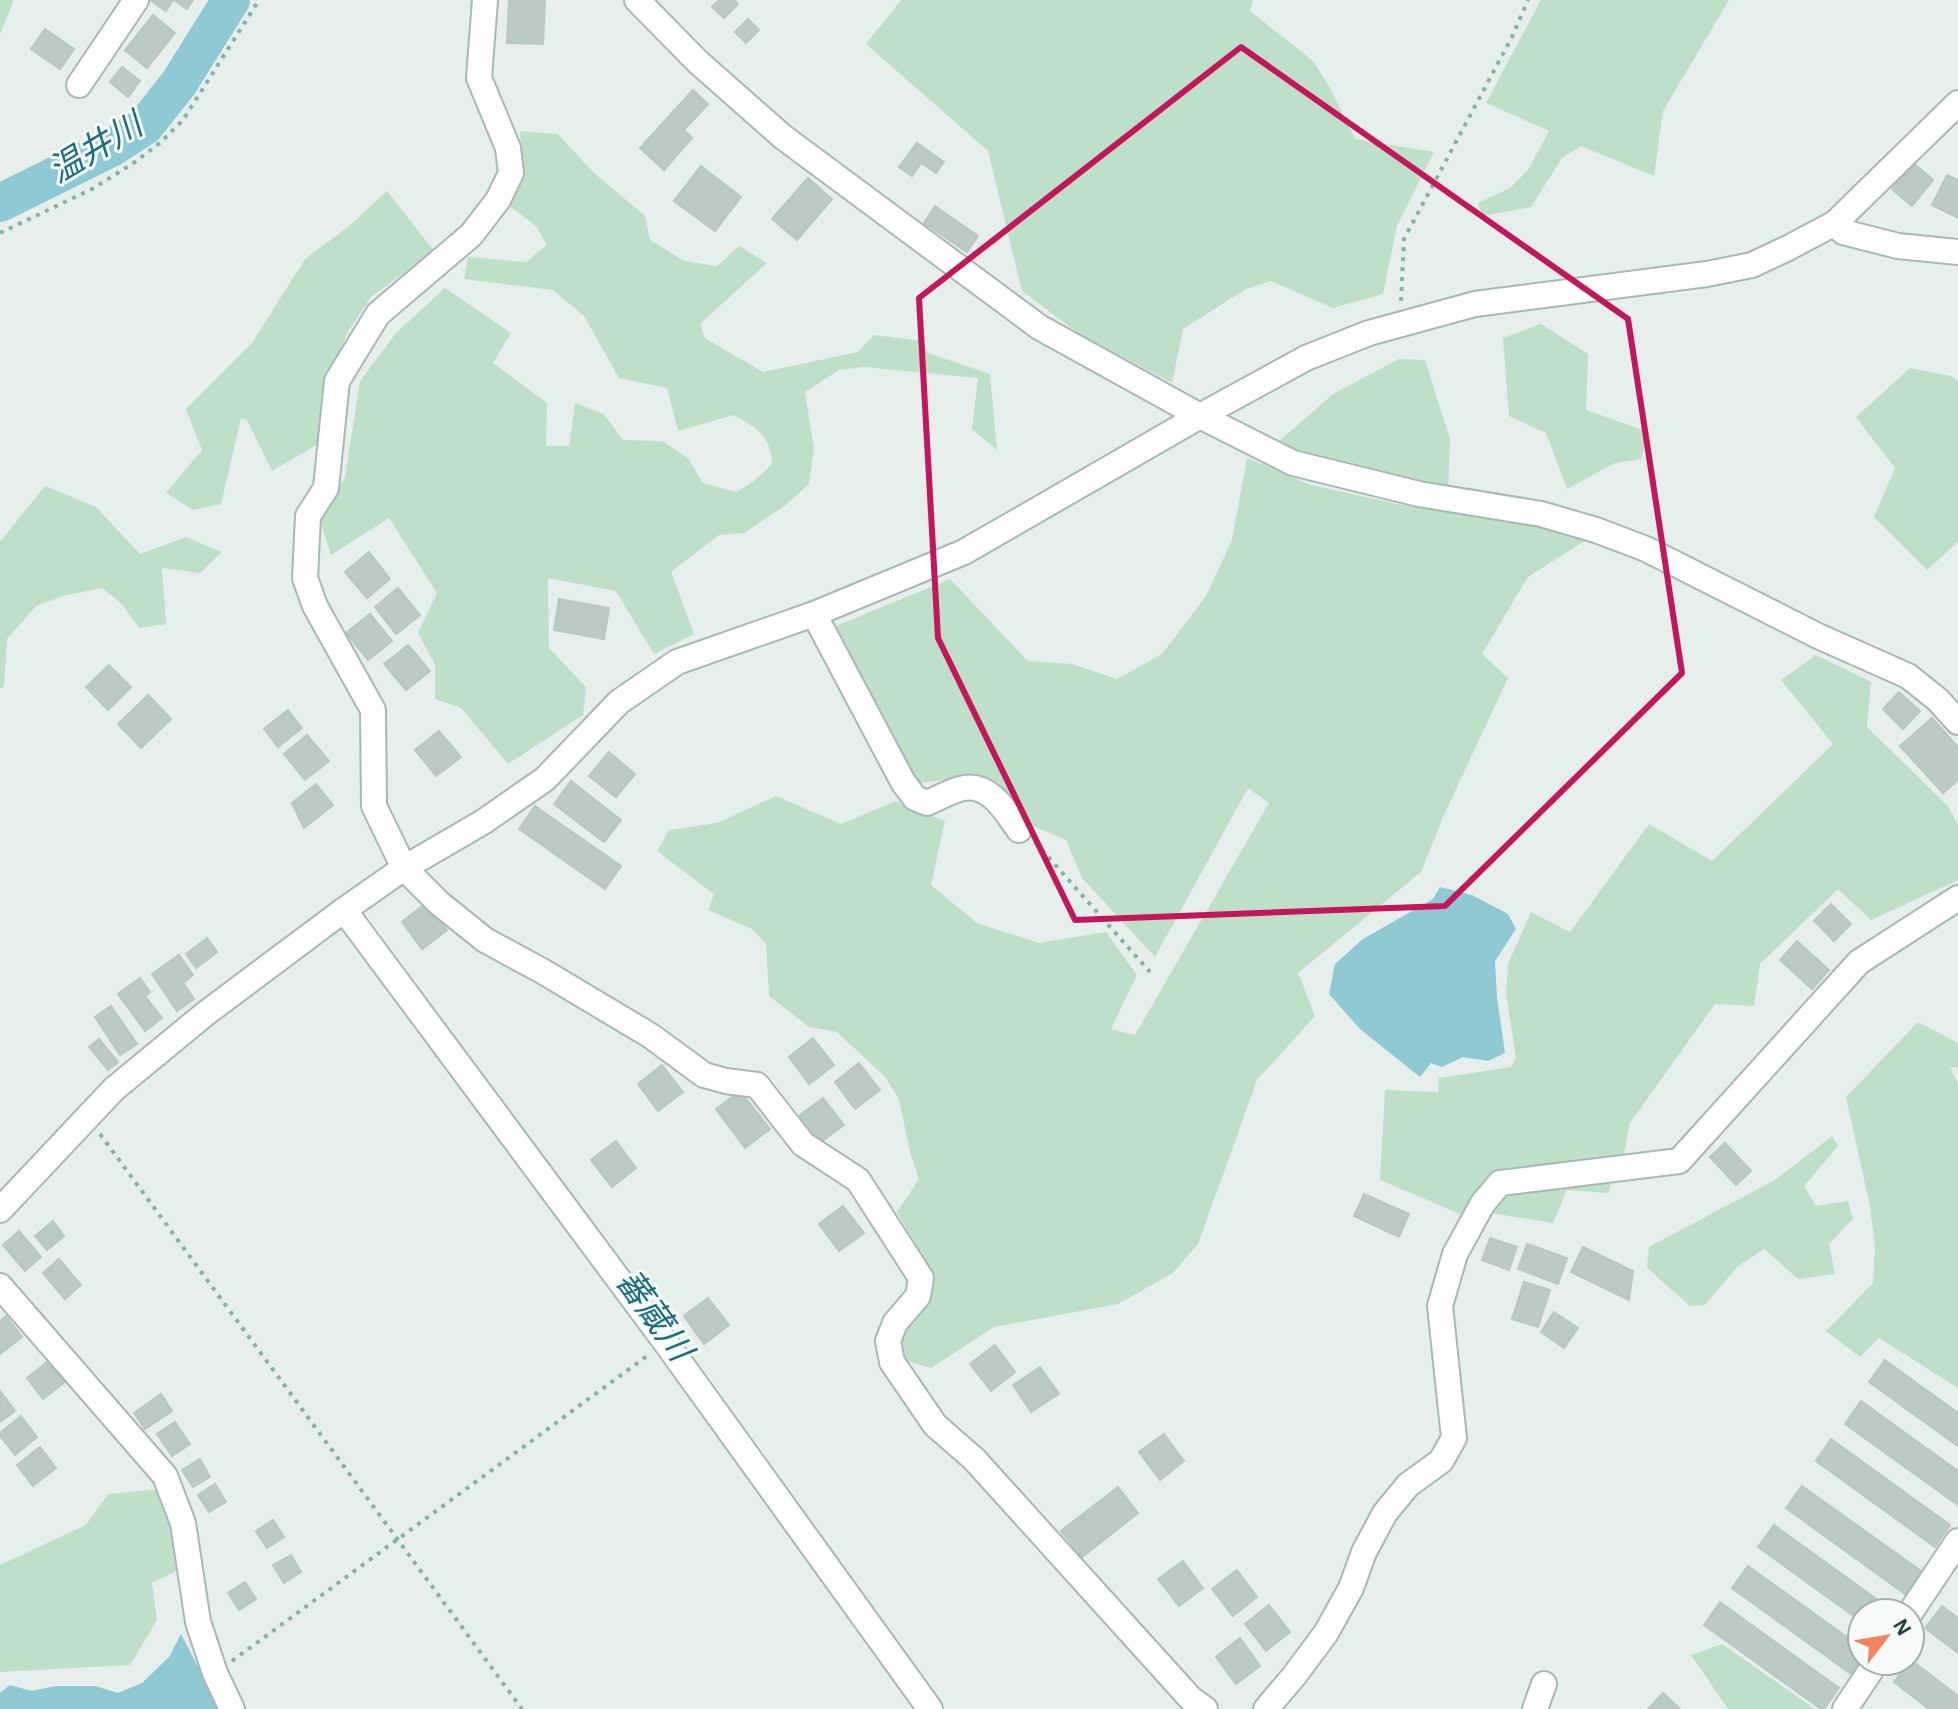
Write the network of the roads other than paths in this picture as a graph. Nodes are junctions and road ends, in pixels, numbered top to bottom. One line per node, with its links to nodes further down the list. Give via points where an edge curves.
1 (136, 0): 4 (street)
2 (485, 0): 12 (street, via 479,78 508,148 511,173 471,235 378,314 337,381 326,488 308,516 305,578 373,710 374,806)
3 (637, 0): 8 (street, via 783,137 1039,327)
4 (79, 85)
5 (1958, 103): 6 (street)
6 (1835, 223): 7 (street, via 1843,232 1898,246); 8 (street, via 1752,265 1475,304 1369,333 1306,358)
7 (1958, 252)
8 (1200, 416): 9 (street, via 964,552); 10 (street, via 1293,463 1419,494 1541,514 1646,549 1908,676)
9 (814, 614): 11 (street, via 915,798 927,803 966,787 979,789 996,799); 12 (street, via 677,662 619,702 545,779)
10 (1958, 722)
11 (1019, 830)
12 (404, 868): 14 (street); 21 (street, via 485,940 651,1036 704,1075 757,1085 803,1144 858,1180 921,1278 918,1296 895,1323 888,1341 892,1362 935,1425 974,1459)
13 (1958, 898): 24 (street, via 1859,962 1679,1161 1500,1183 1455,1254 1440,1306 1454,1438 1441,1461 1408,1485 1385,1513 1326,1633)
14 (344, 910): 15 (street, via 114,1089); 23 (street)
15 (0, 1210)
16 (0, 1286): 22 (street, via 165,1476 183,1523 198,1622)
17 (1958, 1541): 18 (street)
18 (1921, 1597)
19 (1866, 1677): 26 (street)
20 (1544, 1684): 25 (street)
21 (1191, 1706)
22 (232, 1709)
23 (930, 1709)
24 (1266, 1709)
25 (1535, 1709)
26 (1845, 1709)

